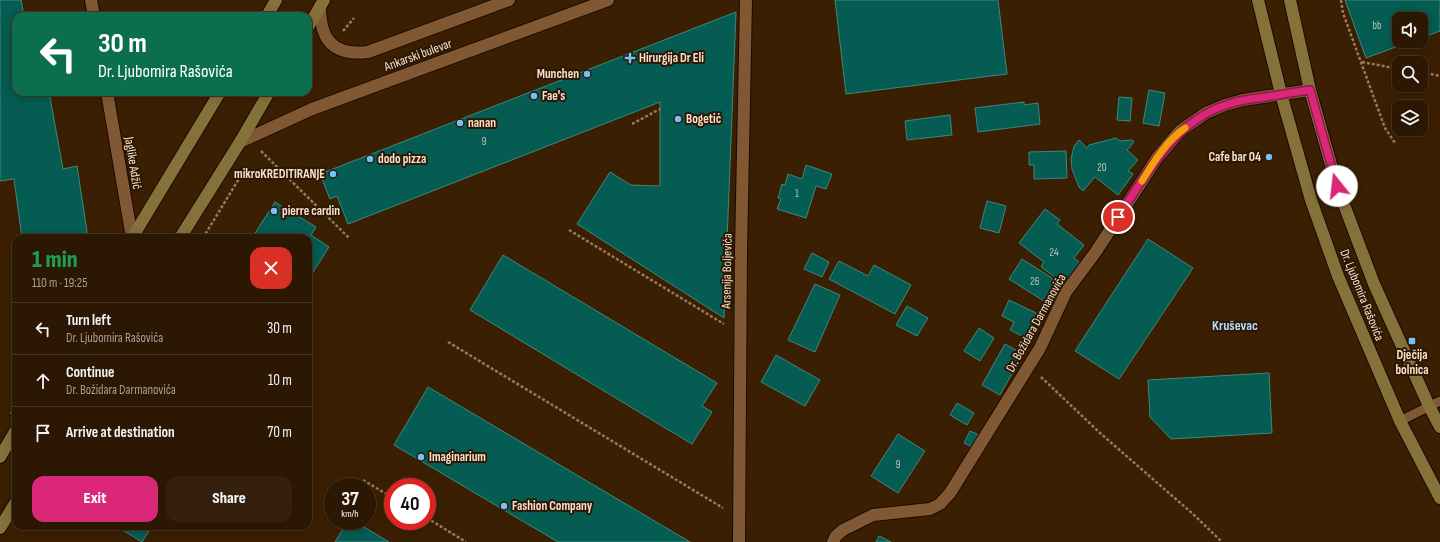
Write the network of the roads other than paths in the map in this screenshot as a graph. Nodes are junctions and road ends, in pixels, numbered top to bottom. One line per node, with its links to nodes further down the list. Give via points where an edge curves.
1 (92, 0): 9 (street)
2 (276, 0): 10 (street)
3 (509, 0): 8 (street, Ankarski bulevar, via 368,52 354,53 342,50 324,33 320,21)
4 (608, 0): 17 (street, Ankarski bulevar, via 312,109)
5 (746, 0): 30 (street, Arsenija Boljevića)
6 (1258, 0): 13 (street, Dr. Ljubomira Rašovića)
7 (1290, 0): 12 (street, Dr. Ljubomira Rašovića)
8 (322, 3): 11 (street)
9 (94, 12)
10 (268, 12)
11 (312, 20)
12 (1310, 90): 13 (street); 22 (street, Dr. Ljubomira Rašovića, via 1337,186 1374,284)
13 (1281, 94): 23 (street, Dr. Ljubomira Rašovića, via 1311,200 1338,276); 31 (street, Dr. Božidara Darmanovića, via 1243,100 1206,113 1180,131 1157,158 1066,292 1040,348 950,493 940,504 930,509 873,515 843,530)
14 (108, 96): 18 (street, Jaglike Adžić)
15 (218, 96): 19 (street)
16 (267, 96): 17 (street)
17 (240, 142): 20 (street)
18 (131, 234)
19 (134, 234)
20 (182, 234)
21 (1440, 401): 22 (lane)
22 (1429, 406): 23 (lane); 24 (street, Dr. Ljubomira Rašovića)
23 (1400, 422): 27 (street, Dr. Ljubomira Rašovića)
24 (1440, 427)
25 (12, 437): 26 (street)
26 (0, 457)
27 (1440, 498)
28 (12, 508): 29 (street)
29 (0, 528)
30 (739, 542)
31 (832, 542)

